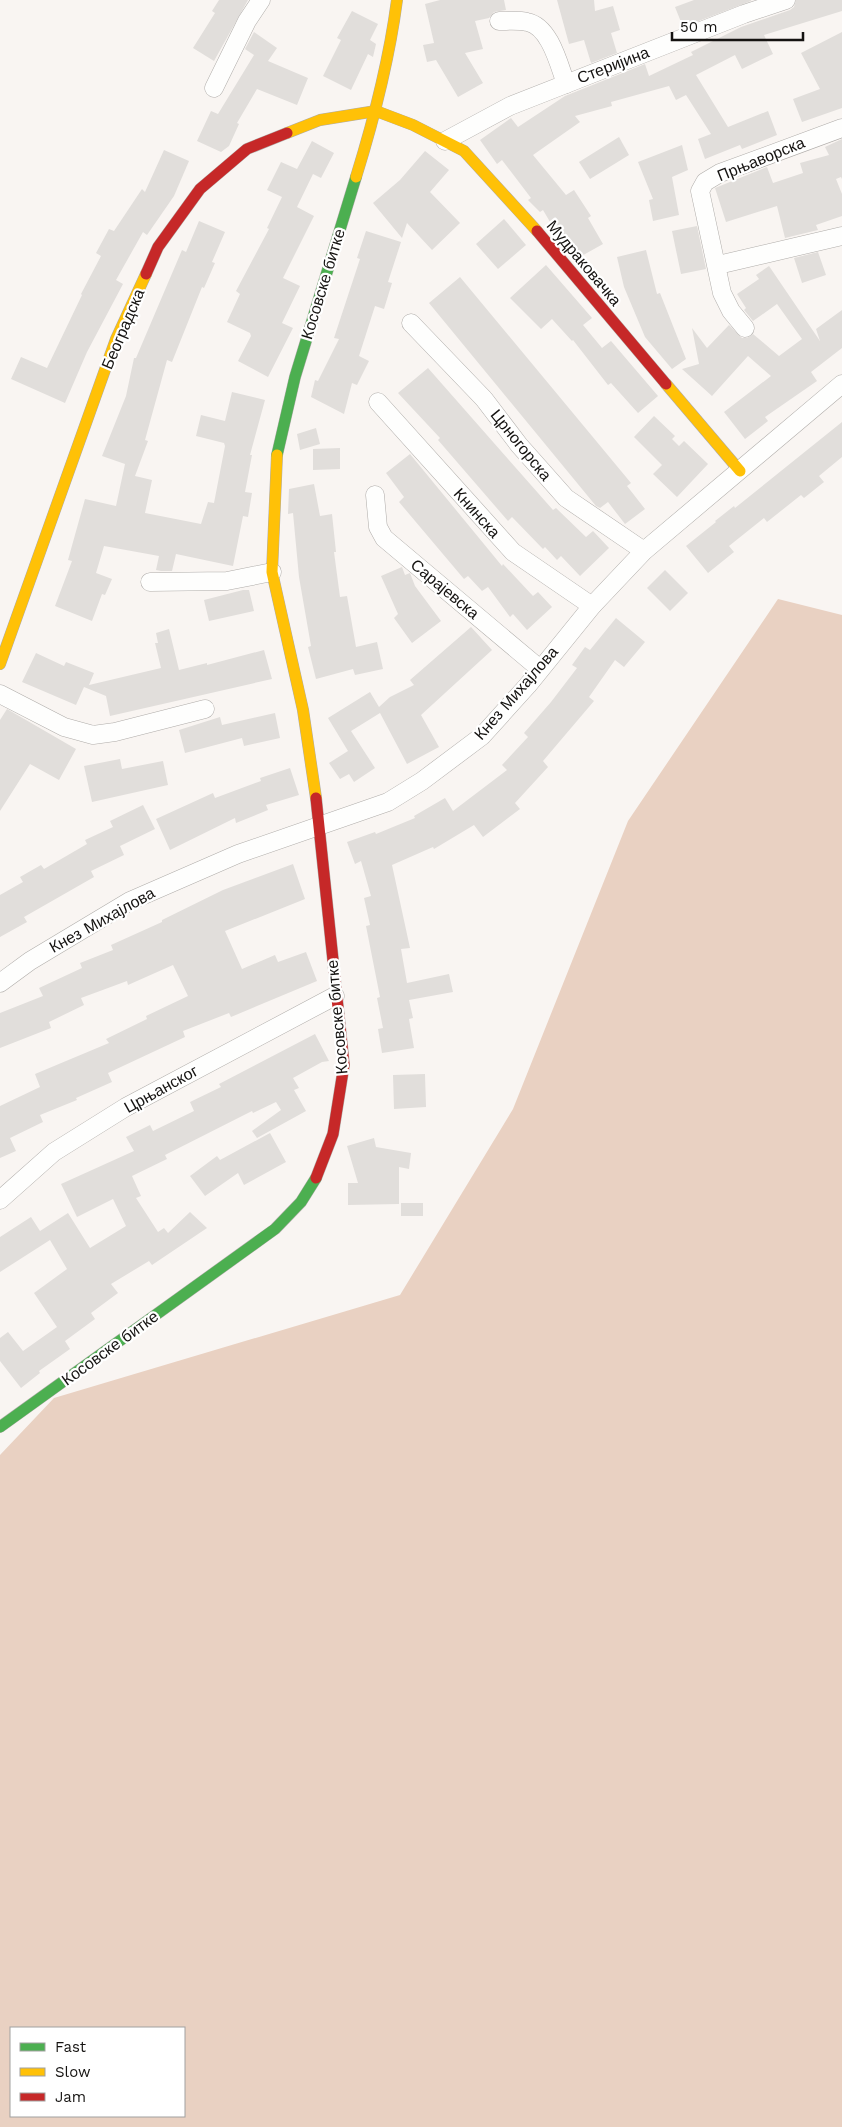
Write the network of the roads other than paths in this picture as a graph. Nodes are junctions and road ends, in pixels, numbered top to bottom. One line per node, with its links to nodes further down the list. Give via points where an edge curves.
1 (261, 0): 6 (street, via 247,20)
2 (397, 0): 7 (street, Косовске битке, via 392,40)
3 (786, 0): 5 (street, Стеријина)
4 (500, 20): 5 (street, via 529,22 540,28 550,43)
5 (566, 84): 9 (street, Стеријина, via 510,106)
6 (214, 88)
7 (376, 111): 9 (street, Мудраковачка); 19 (street, Косовске битке, via 295,377 276,460); 22 (street, Београдска, via 320,120 247,149 200,189 158,247 116,339)
8 (842, 128): 11 (street, Прњаворска, via 740,164 705,182 700,191 702,204)
9 (445, 141): 16 (street, Мудраковачка, via 464,151 510,201)
10 (842, 236): 11 (street)
11 (718, 265): 13 (street, Прњаворска, via 722,293)
12 (411, 323): 18 (street, Црногорска, via 484,399 566,498)
13 (745, 328)
14 (842, 384): 16 (street, Кнез Михајлова)
15 (378, 402): 21 (street, Книнска, via 512,552)
16 (740, 471): 18 (street, Кнез Михајлова)
17 (375, 495): 23 (street, Сарајевска, via 378,527 384,538)
18 (644, 552): 21 (street, Кнез Михајлова)
19 (272, 572): 20 (street, via 227,581); 26 (street, Косовске битке, via 303,710)
20 (150, 582)
21 (592, 606): 23 (street, Кнез Михајлова)
22 (0, 664)
23 (540, 669): 26 (street, Кнез Михајлова, via 482,736 422,781 388,802)
24 (0, 694): 25 (street, via 64,727 93,735)
25 (205, 709)
26 (318, 825): 27 (street, Кнез Михајлова, via 238,854 130,901 30,961); 28 (street, Косовске битке)
27 (0, 983)
28 (336, 996): 29 (street, Црњанског, via 126,1108 54,1152); 30 (street, Косовске битке, via 344,1065 340,1110 326,1160 303,1198 275,1229)
29 (0, 1200)
30 (1, 1425)

